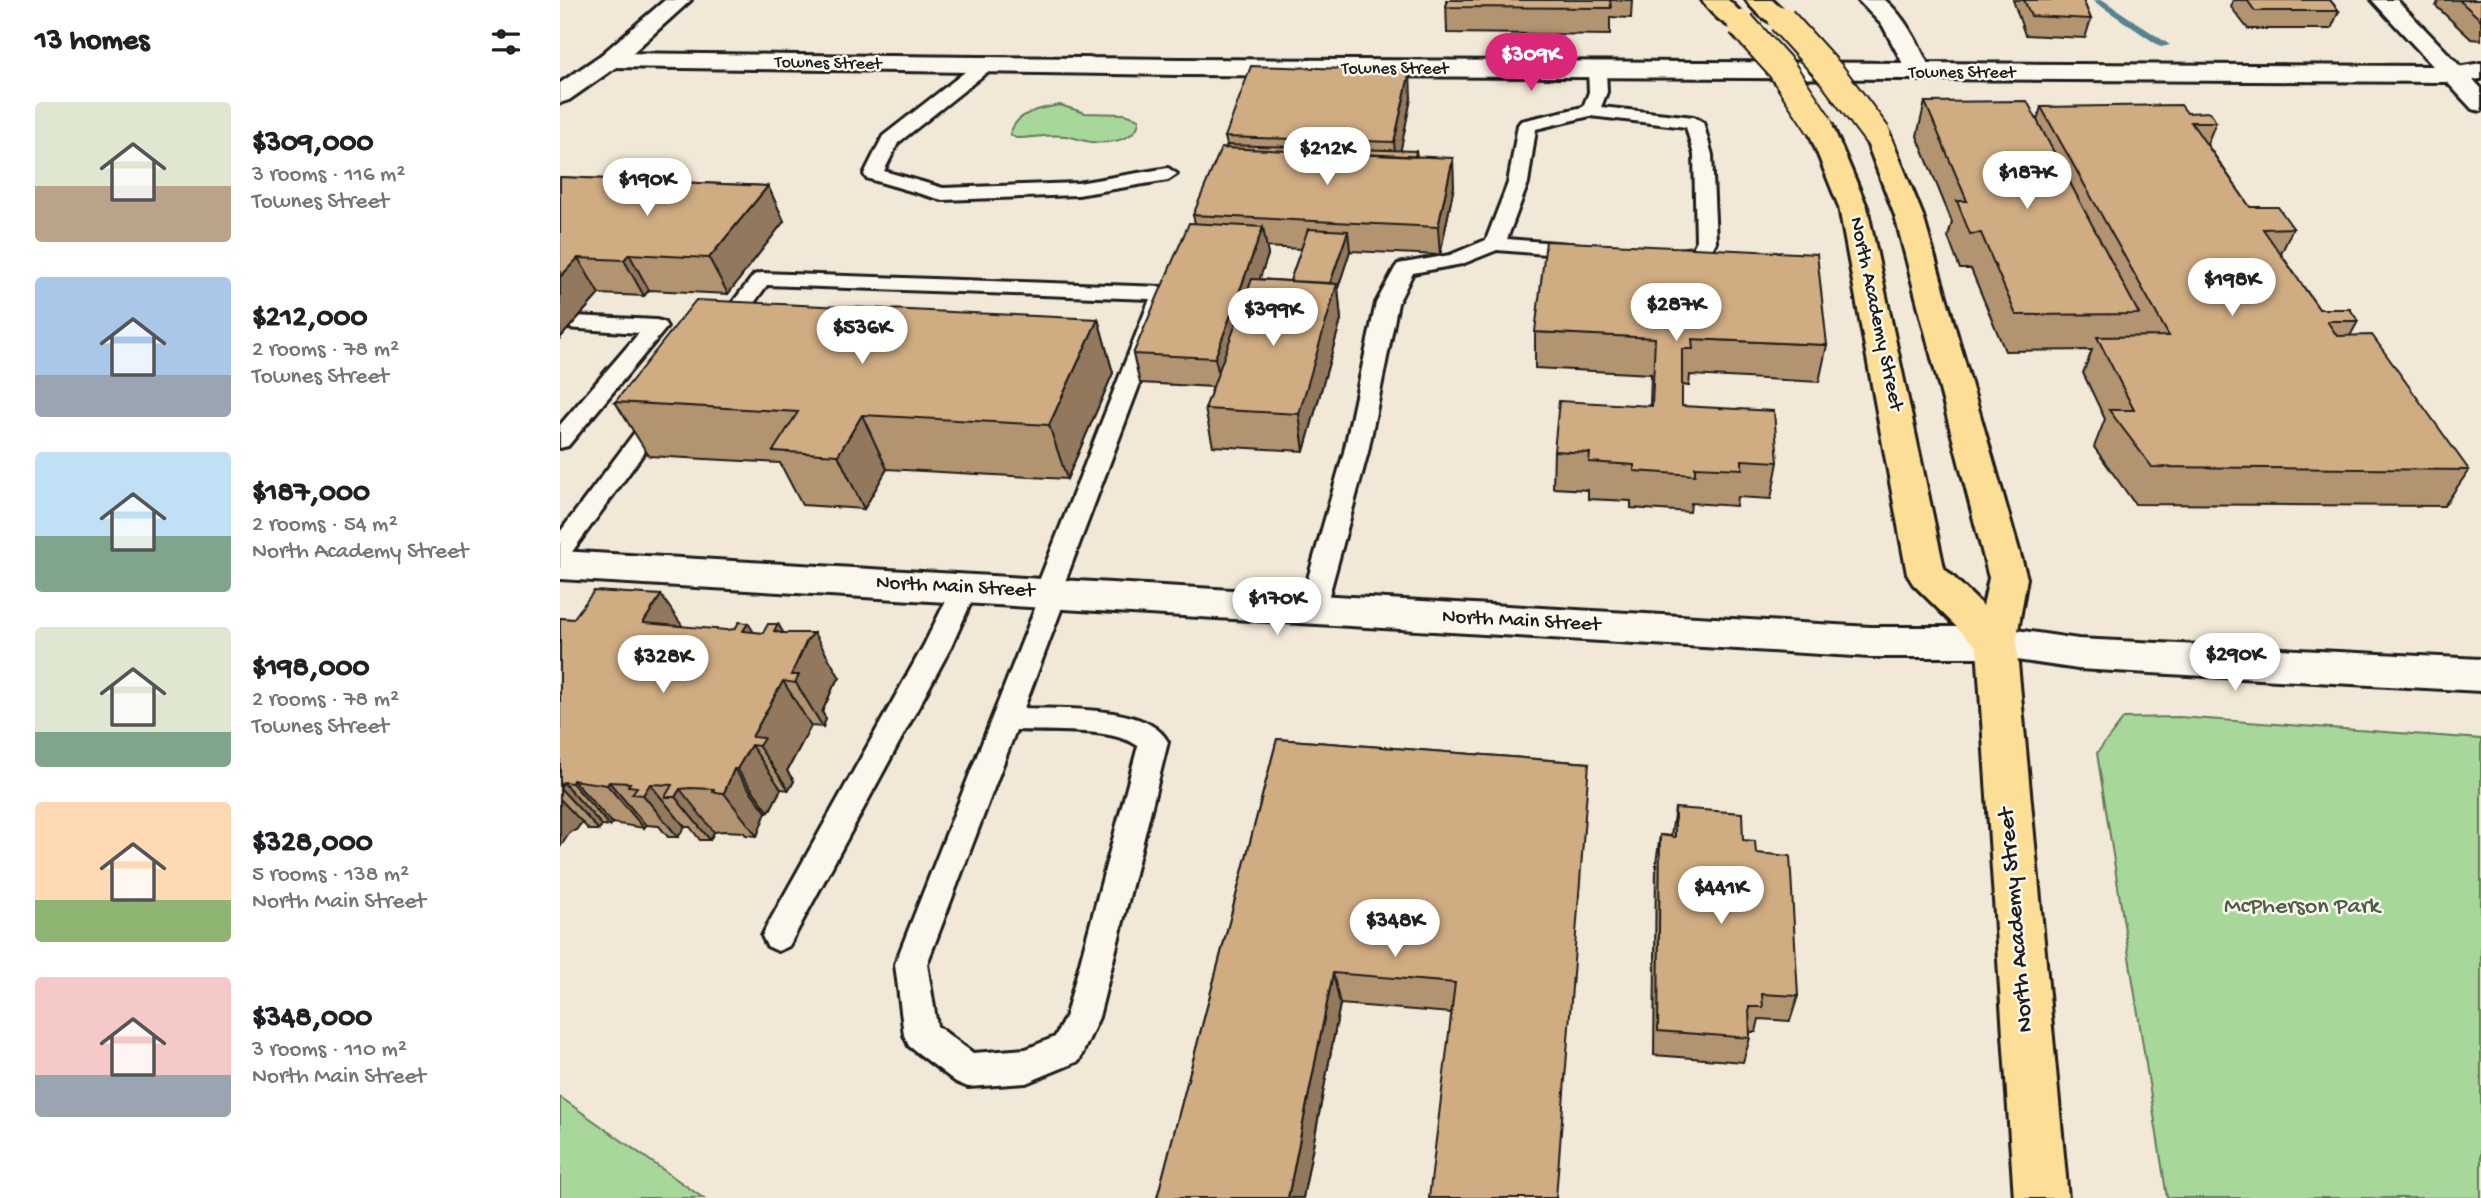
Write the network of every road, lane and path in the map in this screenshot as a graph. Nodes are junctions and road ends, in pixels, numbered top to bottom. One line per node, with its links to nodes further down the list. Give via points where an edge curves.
1 (679, 0): 7 (street)
2 (1714, 0): 29 (highway, North Academy Street, bridge, via 1780,68 1819,125 1853,207 1926,574)
3 (1758, 0): 29 (highway, North Academy Street, bridge, via 1840,80 1877,135 1909,216 2008,578)
4 (1870, 0): 11 (street, via 1884,9 1904,38)
5 (2384, 0): 12 (street)
6 (573, 60): 7 (street, Townes Street)
7 (610, 60): 8 (street, Townes Street); 13 (street)
8 (985, 65): 9 (street, Townes Street); 16 (lane, via 890,139 873,174 942,194 1078,189)
9 (1597, 70): 11 (street, Townes Street); 15 (lane, via 1598,93)
10 (2481, 71): 12 (street, Townes Street)
11 (1919, 72): 12 (street, Townes Street)
12 (2454, 74): 14 (street)
13 (560, 95)
14 (2481, 103)
15 (1590, 111): 17 (lane, via 1527,125 1518,183); 19 (lane, via 1694,122 1703,155 1706,242 1701,253)
16 (1168, 174)
17 (1495, 244): 18 (lane); 28 (lane, via 1455,260 1405,268 1387,303 1356,452)
18 (1600, 252)
19 (1649, 255)
20 (573, 323): 23 (lane, via 656,327)
21 (712, 345): 27 (lane, via 761,279 1163,293)
22 (671, 400): 24 (lane)
23 (560, 440)
24 (560, 550)
25 (560, 565): 26 (street, North Main Street)
26 (964, 589): 27 (street, North Main Street); 32 (lane, via 937,647)
27 (1050, 594): 28 (street, North Main Street); 31 (lane)
28 (1312, 610): 29 (street, North Main Street, via 1871,642)
29 (1996, 642): 30 (street, North Main Street, via 2078,654); 33 (highway, North Academy Street)
30 (2481, 675)
31 (1005, 718): 31 (lane, via 911,964 921,1035 968,1070 1026,1066 1067,1049 1082,1017 1154,742 1136,729 1108,724)
32 (778, 936)
33 (2041, 1198)

